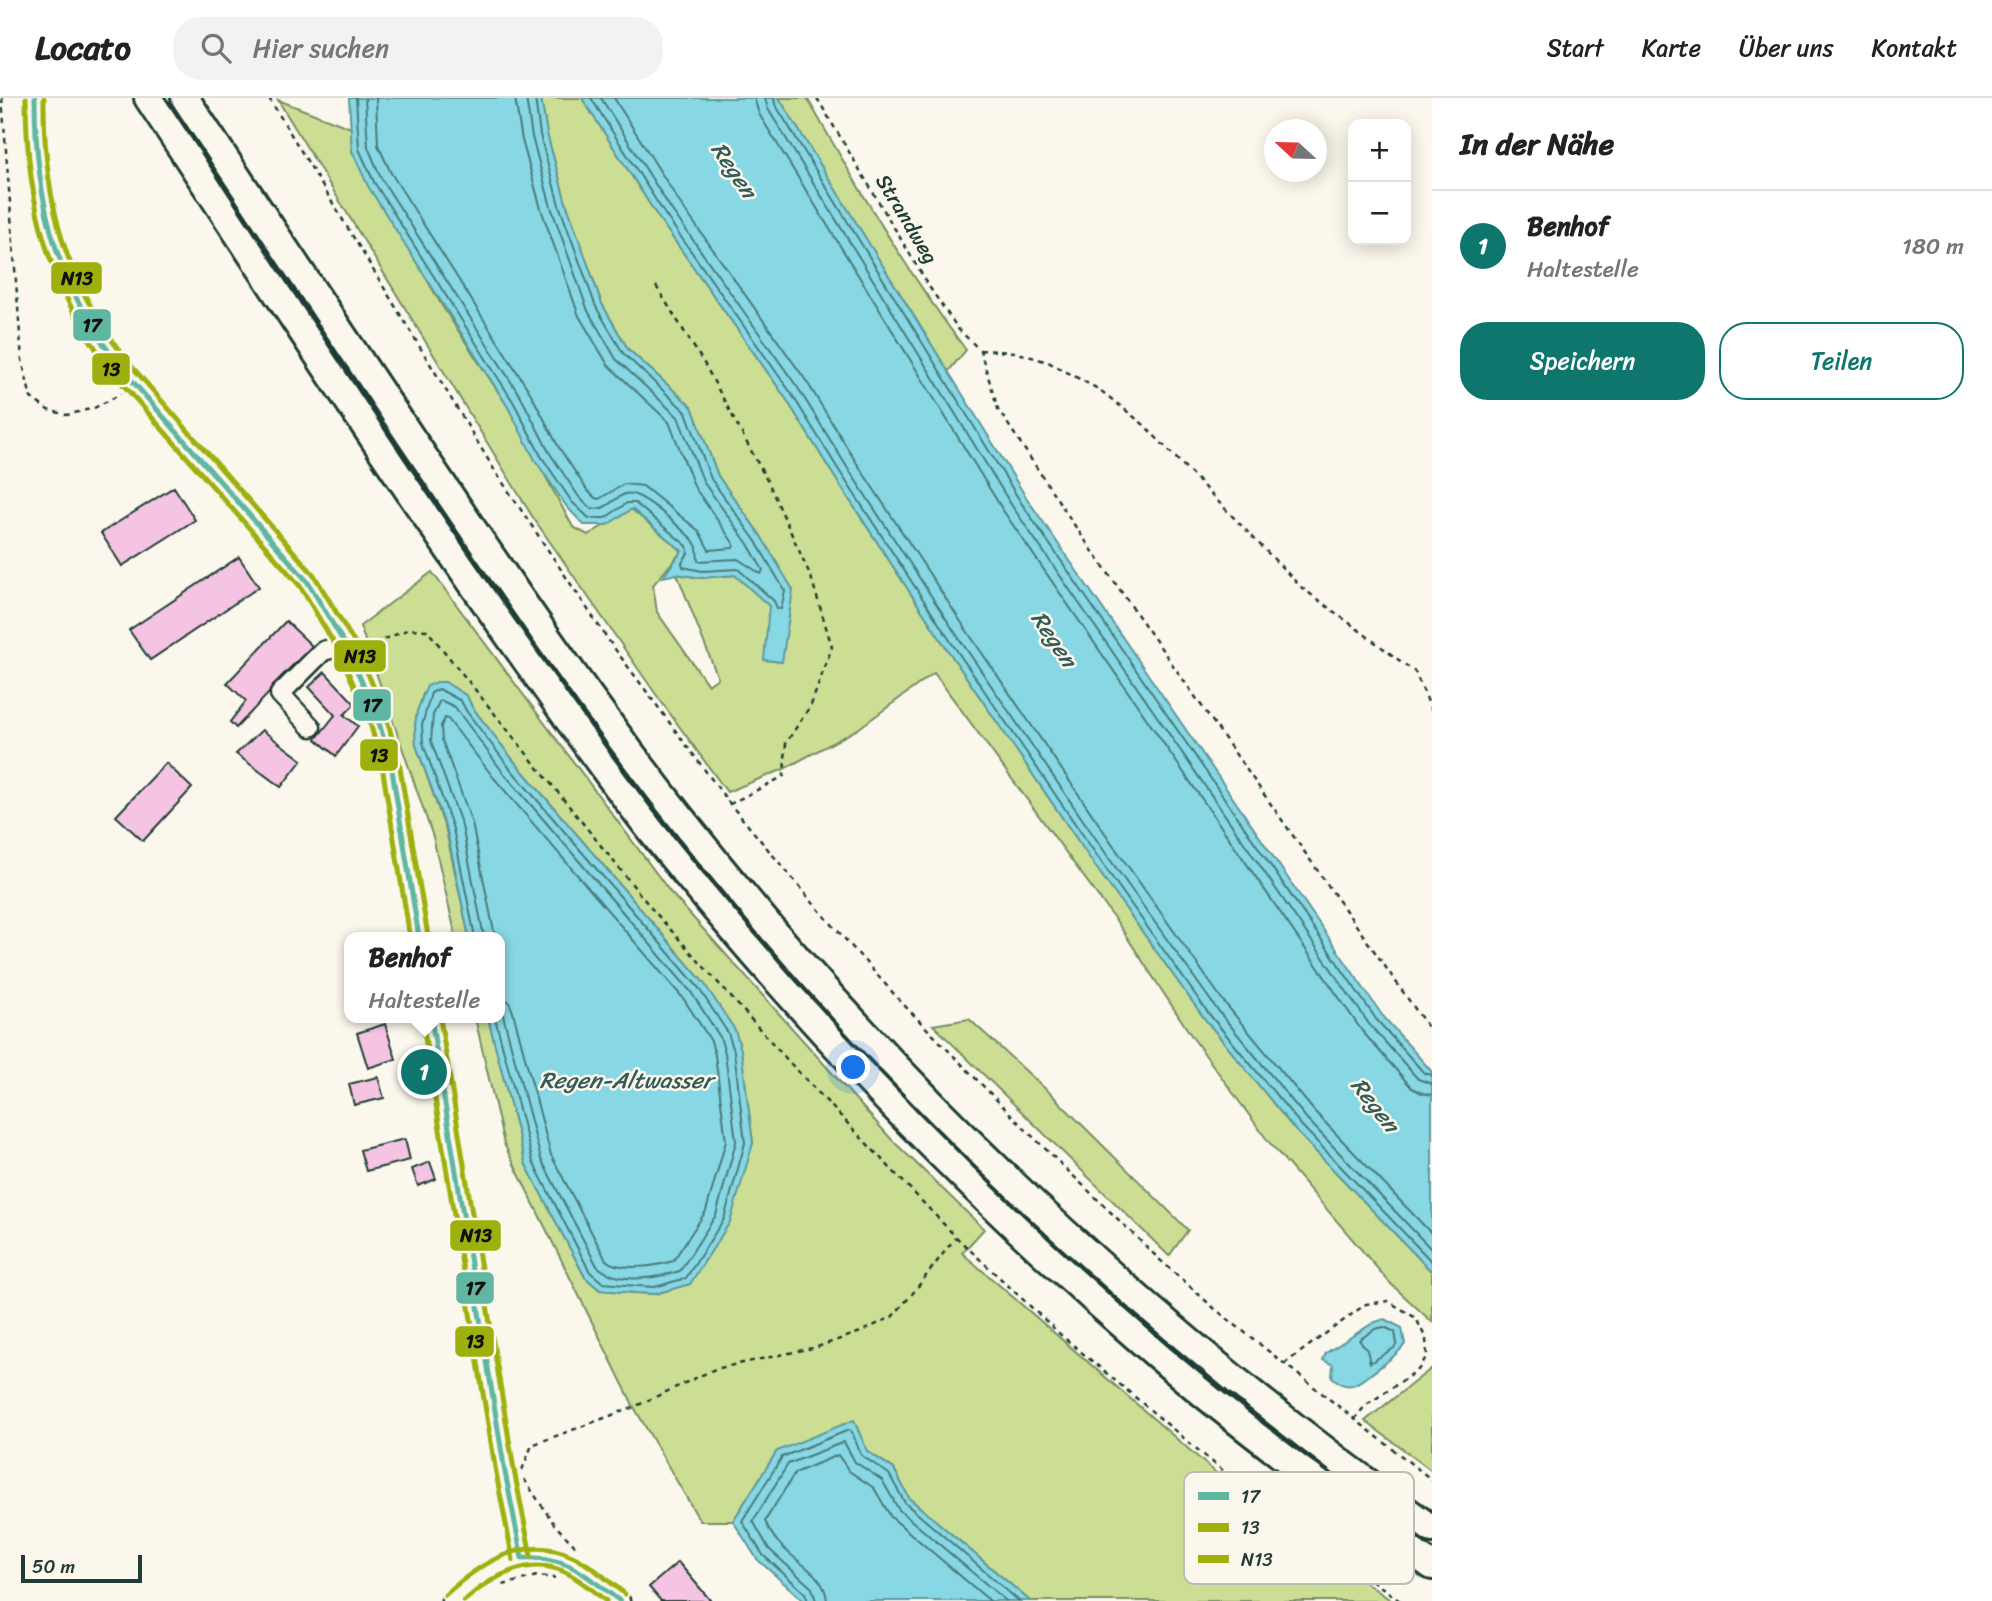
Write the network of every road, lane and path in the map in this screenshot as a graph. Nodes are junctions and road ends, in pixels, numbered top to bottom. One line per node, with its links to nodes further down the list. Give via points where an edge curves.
1 (2, 98): 9 (path, via 22,360 31,398 48,410 67,415 94,408)
2 (35, 98): 9 (street, via 33,136 48,229 96,334)
3 (148, 98): 21 (highway, via 455,560 642,818 735,930 852,1064 1053,1264 1173,1368)
4 (185, 98): 22 (highway, via 513,590 602,715 759,914 875,1044 1071,1238 1192,1345)
5 (269, 98): 13 (path, via 495,471 609,641)
6 (817, 98): 8 (path, Strandweg, via 930,288 959,330)
7 (656, 286): 13 (path, via 769,484 811,577 832,646 811,705 786,743 784,776)
8 (980, 350): 11 (path, via 1016,352 1048,362 1100,390 1143,424 1301,587 1415,672); 16 (path, via 998,409)
9 (136, 386): 10 (street, via 307,581)
10 (348, 649): 12 (street, via 323,651 280,694); 14 (street, via 391,763); 17 (path, via 409,629 427,630 652,909)
11 (1432, 711)
12 (312, 727)
13 (730, 804): 18 (path, via 902,1003 1029,1133 1215,1309)
14 (418, 932)
15 (432, 1023): 28 (street)
16 (1432, 1033)
17 (956, 1237): 20 (path, via 1061,1335); 26 (path, via 892,1317 817,1347 715,1369 634,1407 532,1445 521,1473 554,1524)
18 (1284, 1364): 19 (path); 19 (path, via 1366,1304 1388,1301 1416,1318 1426,1339 1426,1356 1418,1370 1365,1406)
19 (1354, 1419): 23 (path)
20 (1226, 1472)
21 (1305, 1472)
22 (1352, 1472)
23 (1432, 1480)
24 (1414, 1516): 25 (highway)
25 (1432, 1529)
26 (583, 1552)
27 (1414, 1553): 29 (highway)
28 (522, 1558): 33 (street, via 488,1571); 34 (street, via 567,1563)
29 (1432, 1566)
30 (558, 1578): 32 (path, via 537,1576)
31 (1377, 1584): 35 (path)
32 (500, 1586)
33 (451, 1601)
34 (620, 1601)
35 (1400, 1601)

